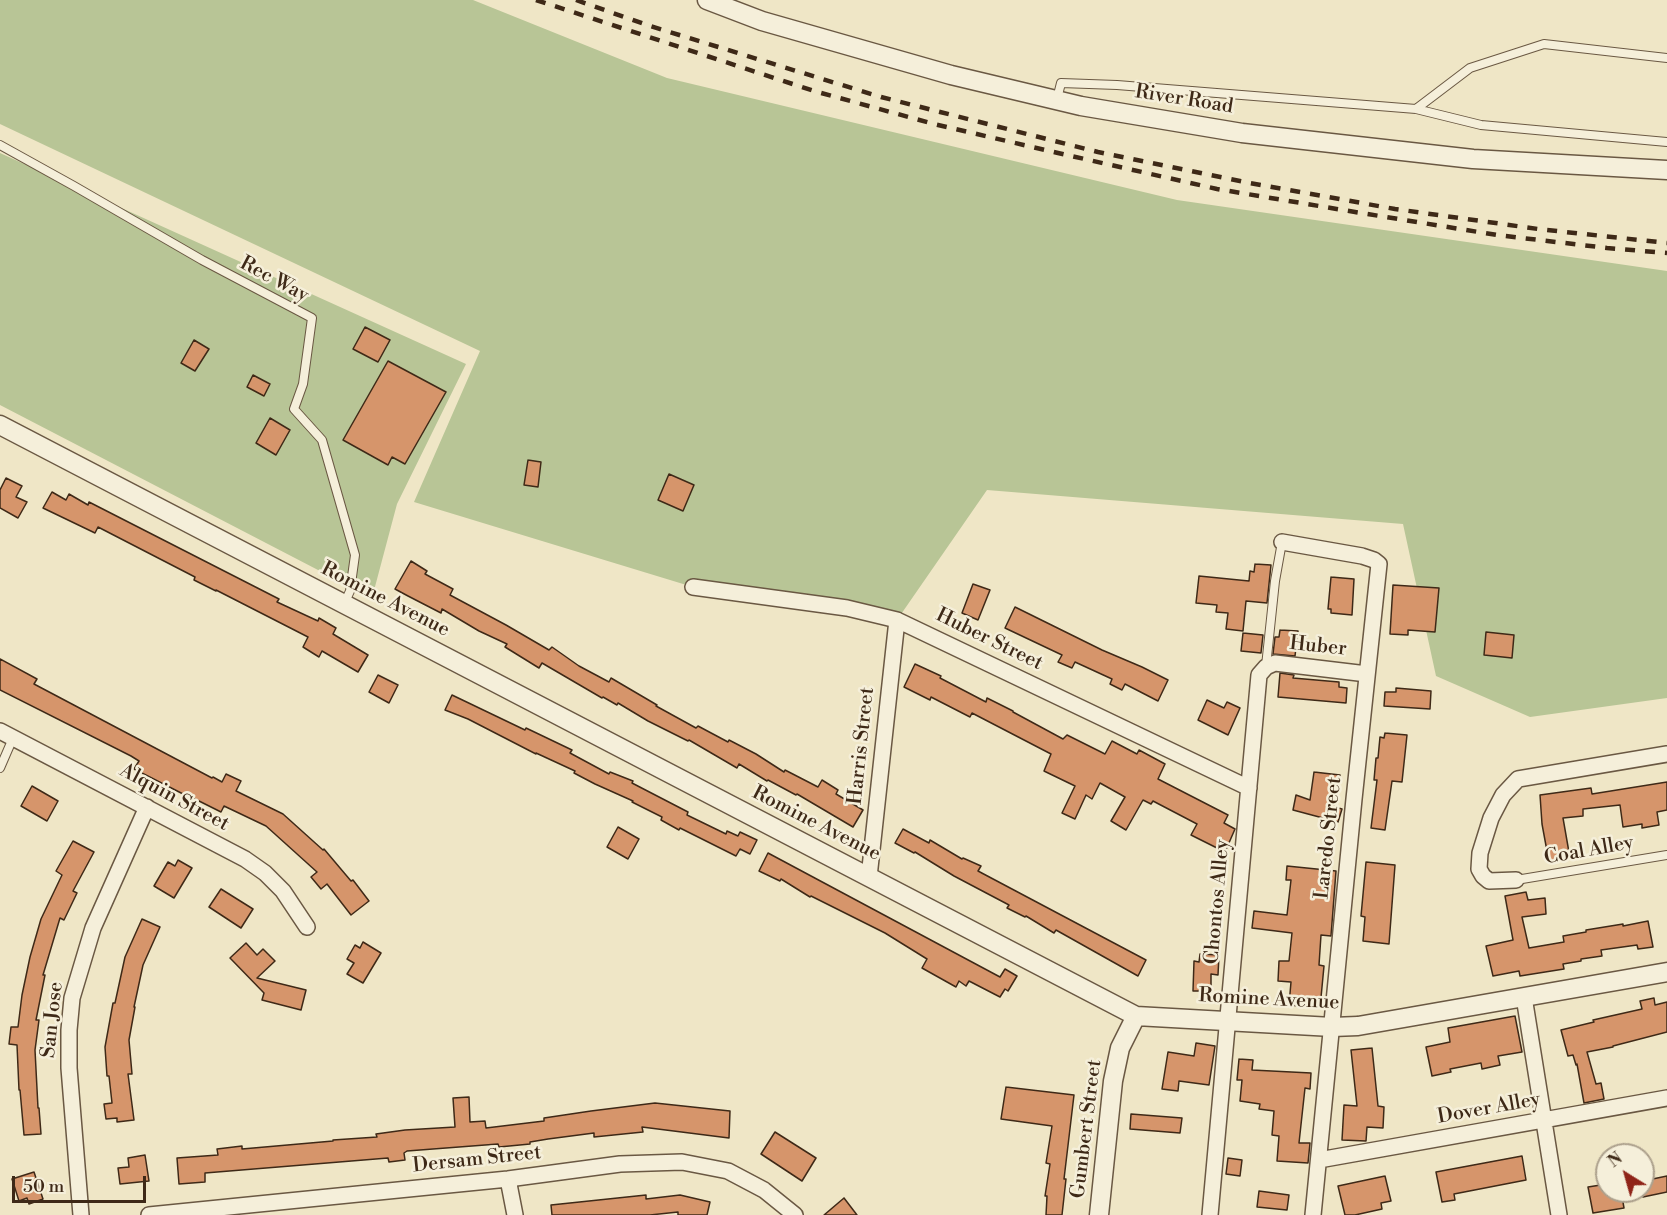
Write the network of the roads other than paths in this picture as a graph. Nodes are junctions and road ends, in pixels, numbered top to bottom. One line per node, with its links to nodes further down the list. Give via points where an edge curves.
1 (707, 0): 3 (street, River Road, via 762,21 951,75)
2 (1667, 58): 4 (lane, via 1544,44 1470,68)
3 (1056, 100): 4 (lane, via 1062,83); 7 (street, River Road, via 1242,133 1473,159)
4 (1416, 109): 5 (lane, via 1481,125)
5 (1667, 141)
6 (0, 145): 11 (lane, Rec Way, via 312,318 303,384 294,409 322,440 355,555 350,591)
7 (1667, 171)
8 (0, 425): 11 (street, Romine Avenue)
9 (1282, 542): 13 (lane); 14 (street, Laredo Street, via 1362,556 1379,564)
10 (693, 587): 12 (street, Huber Street, via 847,608)
11 (344, 604): 21 (street, Romine Avenue)
12 (897, 620): 18 (street, Huber Street); 21 (street, Harris Street)
13 (1266, 668): 14 (street, Huber, via 1275,663); 18 (street, Chontos Alley, via 1259,675)
14 (1367, 674): 28 (street, Laredo Street)
15 (7, 734): 17 (lane); 19 (street, Alquin Street)
16 (1667, 754): 22 (street, via 1518,780 1503,795 1491,818 1479,869 1489,881)
17 (0, 768)
18 (1249, 788): 27 (street, Chontos Alley)
19 (147, 807): 23 (street, Alquin Street, via 266,873); 34 (street, San Jose, via 93,928 72,998 69,1068)
20 (1667, 855): 22 (lane, Coal Alley)
21 (869, 877): 26 (street, Romine Avenue)
22 (1516, 880)
23 (307, 927)
24 (1667, 972): 25 (street, Romine Avenue)
25 (1524, 998): 28 (street, Romine Avenue); 30 (street)
26 (1136, 1016): 27 (street, Romine Avenue); 38 (street, Gumbert Street, via 1120,1048 1113,1081)
27 (1229, 1021): 28 (street, Romine Avenue); 39 (street, Chontos Alley)
28 (1332, 1027): 31 (street, Laredo Street)
29 (1667, 1098): 30 (street, Dover Alley)
30 (1544, 1120): 31 (street, Dover Alley); 41 (street)
31 (1319, 1160): 40 (street, Laredo Street)
32 (508, 1179): 33 (street, Dersam Street); 36 (street); 37 (street, Dersam Street, via 620,1164 682,1162 728,1171 764,1190)
33 (165, 1214): 35 (street, Dersam Street)
34 (81, 1215)
35 (149, 1215)
36 (515, 1215)
37 (795, 1215)
38 (1099, 1215)
39 (1210, 1215)
40 (1313, 1215)
41 (1559, 1215)

